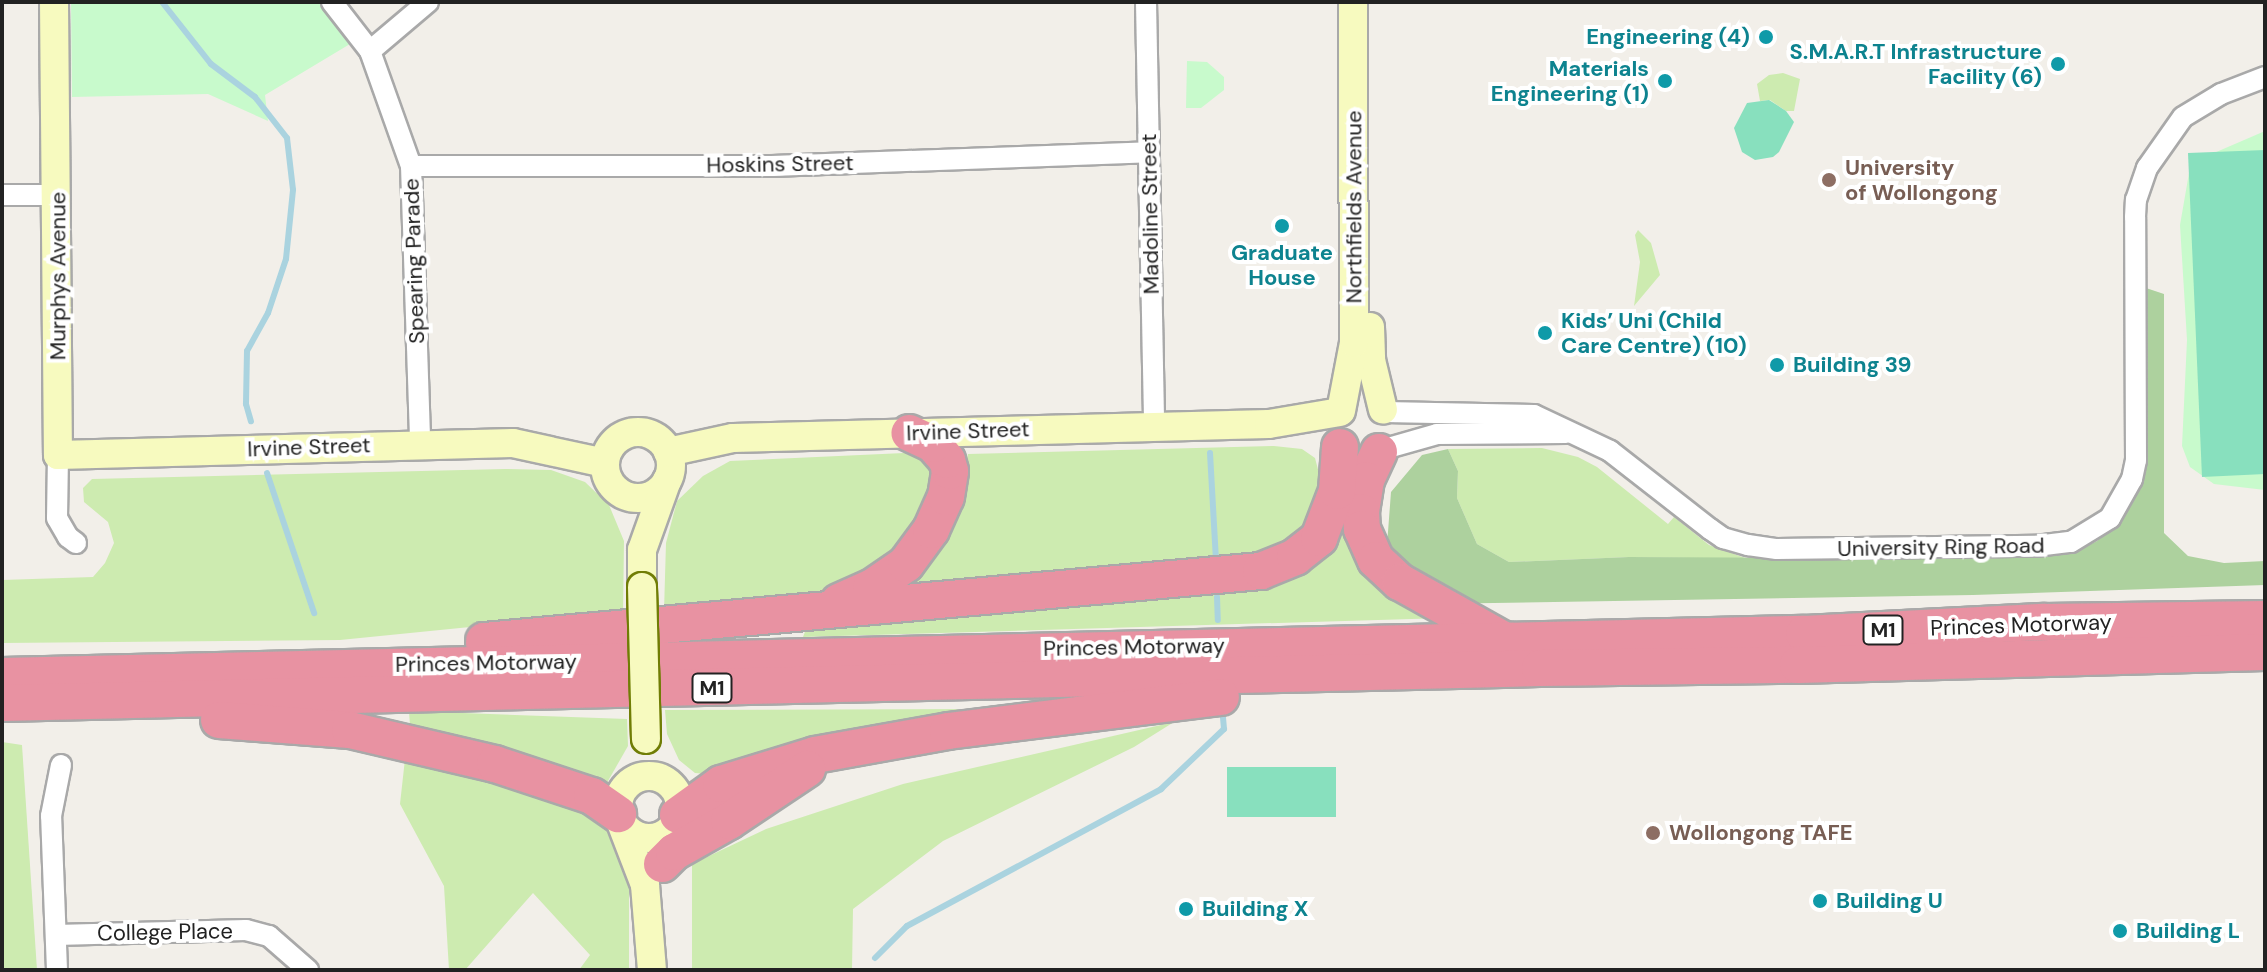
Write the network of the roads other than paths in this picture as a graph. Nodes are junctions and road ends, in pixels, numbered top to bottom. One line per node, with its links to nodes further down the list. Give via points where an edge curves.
1 (54, 2): 12 (main road, Murphys Avenue)
2 (332, 2): 7 (street, Spearing Parade)
3 (428, 2): 7 (street)
4 (1146, 2): 9 (street, Madoline Street)
5 (1353, 2): 15 (main road, Northfields Avenue, via 1354,343)
6 (1366, 2): 13 (main road, Northfields Avenue, via 1370,346)
7 (370, 51): 10 (street, Spearing Parade)
8 (2265, 77): 17 (street, University Ring Road, via 2206,101 2183,117 2141,182 2135,217 2136,460 2119,507 2084,537 2036,546 1748,545 1723,538 1610,451)
9 (1149, 152): 10 (street, Hoskins Street, via 772,166); 14 (street, Madoline Street)
10 (411, 166): 18 (street, Spearing Parade)
11 (2, 195): 12 (street)
12 (58, 195): 20 (main road, Murphys Avenue)
13 (1384, 411): 15 (main road, via 1360,401); 17 (street, University Ring Road, via 1514,412); 19 (main road, via 1390,432)
14 (1154, 426): 15 (main road, Irvine Street); 16 (main road, Irvine Street)
15 (1340, 428): 19 (main road, via 1358,457); 26 (highway, via 1337,491 1327,525 1308,547 1278,566 1242,575)
16 (909, 433): 22 (main road, Irvine Street, via 733,438); 26 (highway, via 942,452 950,471 946,497 931,530 891,576)
17 (1573, 433): 19 (street, University Ring Road, via 1437,434)
18 (420, 444): 20 (main road, Irvine Street); 21 (main road, Irvine Street, via 513,443)
19 (1380, 451): 28 (highway, via 1366,480 1361,512 1362,529 1376,560 1400,582)
20 (58, 455): 24 (street, Murphys Avenue, via 57,518)
21 (605, 463): 22 (main road, via 612,444 637,432 656,437); 23 (main road)
22 (668, 466): 23 (main road, via 654,493 645,497); 25 (main road, via 646,535)
23 (617, 490): 25 (main road, via 633,520)
24 (76, 543)
25 (641, 574): 33 (main road, bridge)
26 (808, 614): 30 (highway, via 468,643)
27 (2265, 619): 28 (highway, Princes Motorway / M1)
28 (1502, 638): 30 (highway, Princes Motorway / M1)
29 (2265, 652): 31 (highway, Princes Motorway / M1)
30 (374, 665): 32 (highway, Princes Motorway / M1)
31 (1408, 671): 32 (highway, Princes Motorway / M1); 34 (highway, via 1322,690 1150,705)
32 (7, 694): 36 (highway, via 350,730 495,764)
33 (646, 739): 36 (main road); 37 (main road)
34 (880, 743): 37 (highway, via 754,772); 38 (highway, via 795,775)
35 (61, 765): 39 (street, via 51,816)
36 (621, 807): 37 (main road, via 631,782 647,776); 37 (main road, via 626,829 650,838 666,833); 40 (main road, via 645,885)
37 (674, 809): 38 (main road)
38 (662, 864): 40 (main road)
39 (56, 935): 41 (street); 42 (street, College Place, via 246,930 269,936)
40 (651, 939): 43 (main road)
41 (57, 970)
42 (308, 970)
43 (652, 970)

